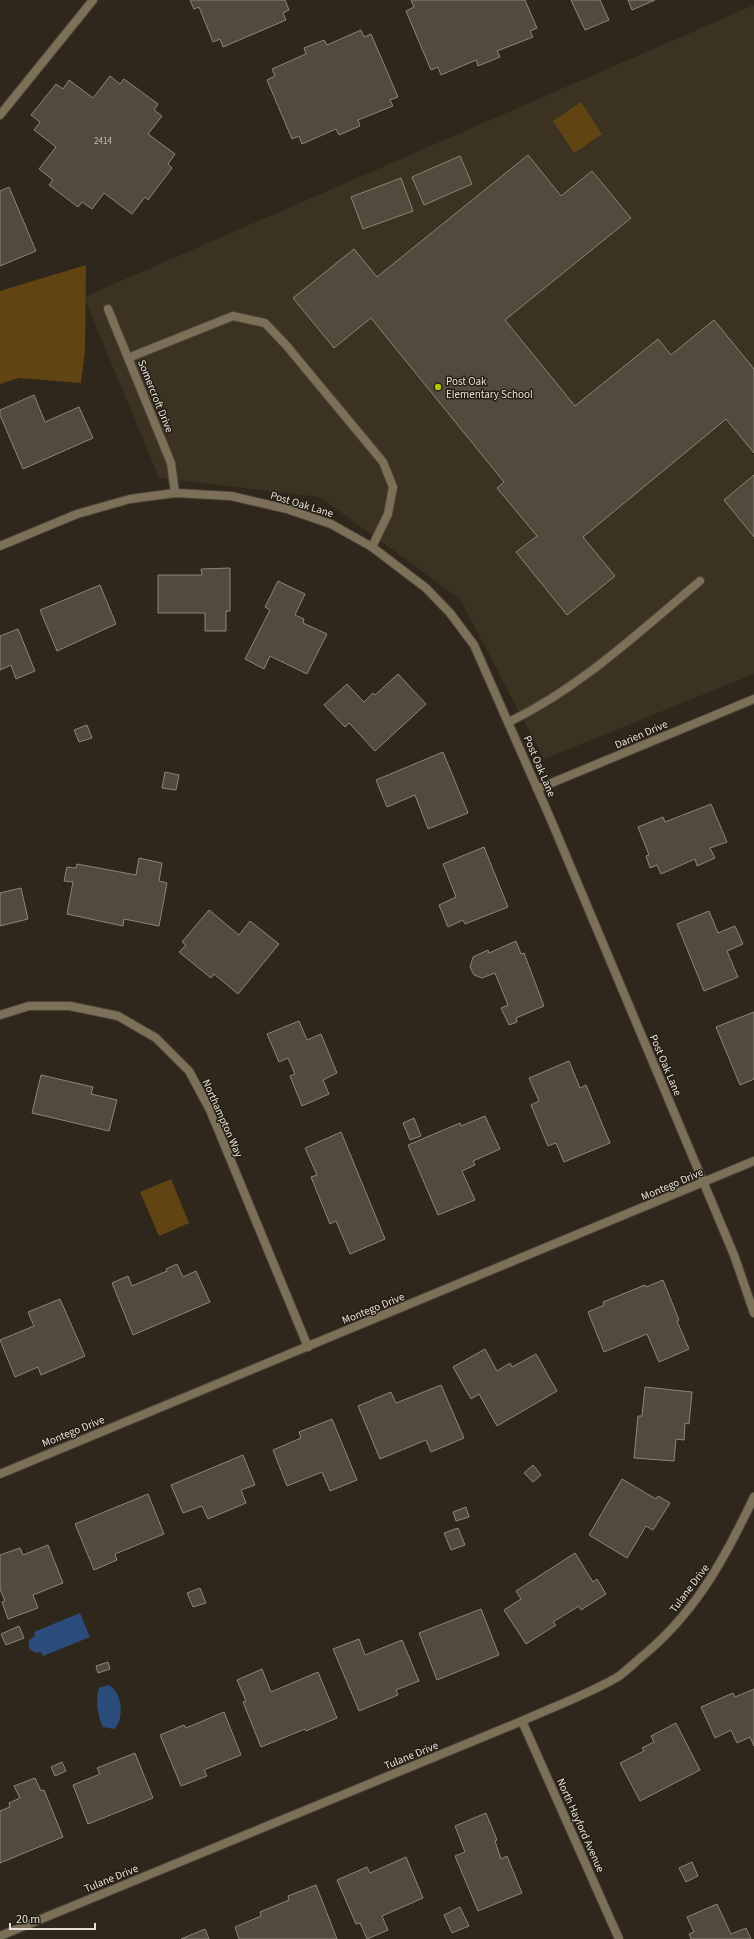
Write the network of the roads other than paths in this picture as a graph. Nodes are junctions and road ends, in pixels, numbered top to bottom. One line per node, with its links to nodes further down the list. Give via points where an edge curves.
1 (93, 0): 2 (street)
2 (0, 115)
3 (108, 309): 4 (street, Somercroft Drive)
4 (128, 358): 5 (street, Somercroft Drive, via 171,463); 7 (street, via 233,316 265,323 383,462 393,487 388,514)
5 (174, 493): 6 (street, Post Oak Lane, via 130,499 77,514); 7 (street, Post Oak Lane, via 230,496 287,509 331,524)
6 (0, 546)
7 (372, 547): 10 (street, Post Oak Lane, via 426,588 450,613 474,645)
8 (700, 581): 10 (street, via 595,669 540,707)
9 (754, 699): 11 (street, Darien Drive)
10 (509, 722): 11 (street, Post Oak Lane)
11 (537, 789): 14 (street, Post Oak Lane)
12 (0, 1015): 16 (street, Northampton Way, via 29,1006 70,1006 118,1016 156,1038 190,1071 210,1110)
13 (754, 1161): 14 (street, Montego Drive)
14 (703, 1183): 15 (street, Post Oak Lane, via 734,1255); 16 (street, Montego Drive)
15 (754, 1313)
16 (308, 1347): 17 (street, Montego Drive)
17 (0, 1474)
18 (754, 1497): 19 (street, Tulane Drive, via 730,1548 708,1584 683,1616 651,1649 617,1677)
19 (522, 1721): 20 (street, Tulane Drive); 21 (street, North Hayford Avenue)
20 (0, 1936)
21 (620, 1939)

